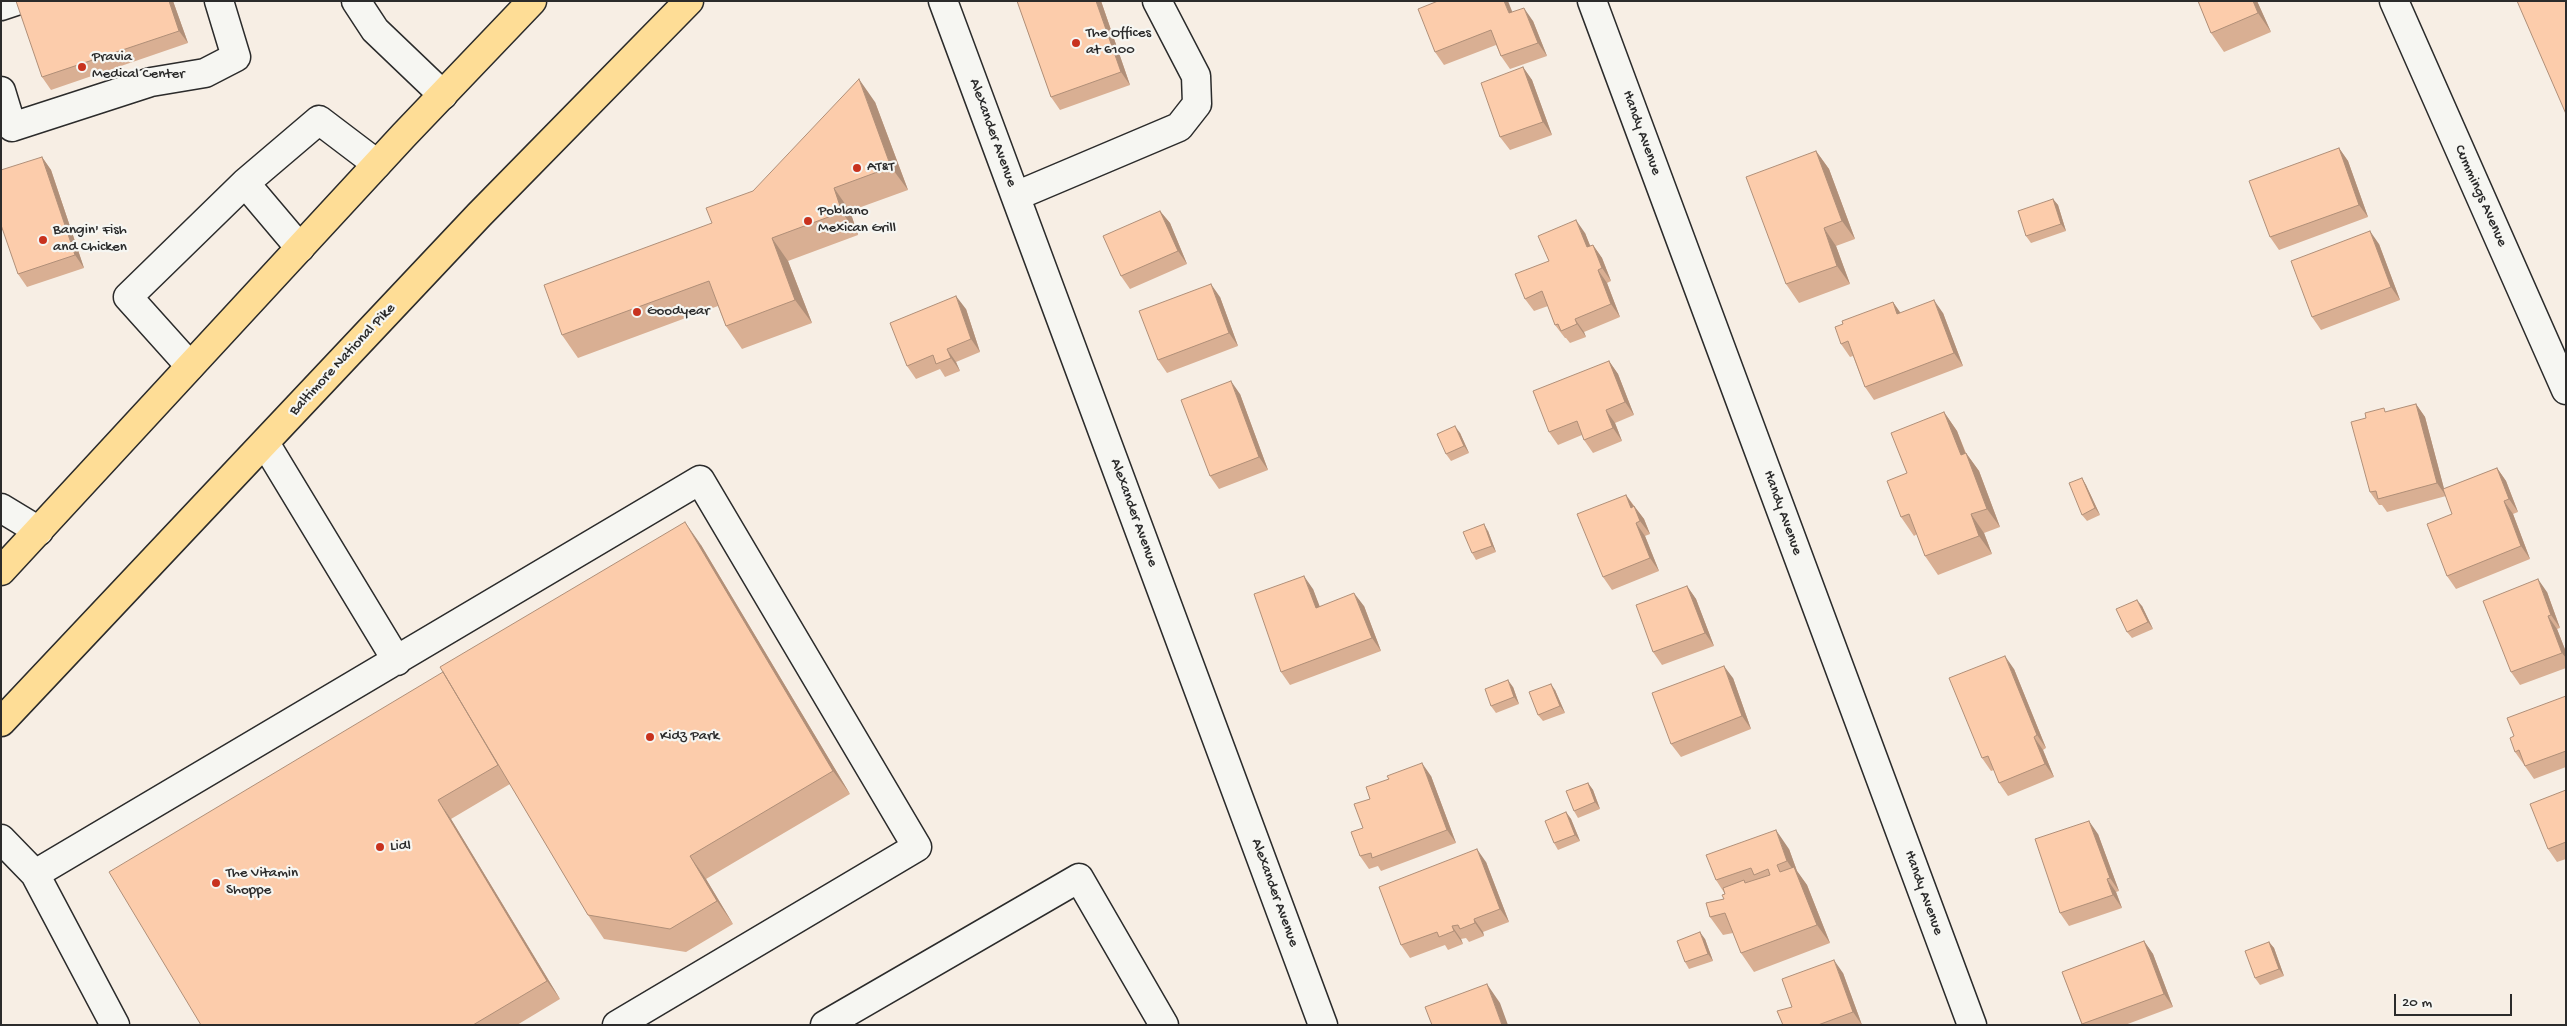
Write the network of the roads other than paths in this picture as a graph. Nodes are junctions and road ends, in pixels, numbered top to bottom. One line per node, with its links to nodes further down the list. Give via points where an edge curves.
1 (16, 1): 10 (street)
2 (219, 1): 11 (street, via 236,57 205,73 152,82 12,127)
3 (356, 1): 12 (street, via 375,30)
4 (532, 1): 12 (main road)
5 (689, 1): 19 (main road, Baltimore National Pike, via 479,215)
6 (943, 1): 15 (street, Alexander Avenue)
7 (1157, 1): 15 (street, via 1196,76 1197,104 1179,126)
8 (1592, 1): 32 (street, Handy Avenue)
9 (2394, 1): 18 (street, Cummings Avenue)
10 (1, 6)
11 (1, 91)
12 (443, 95): 13 (main road)
13 (377, 164): 14 (street, via 319,120); 16 (main road)
14 (245, 183): 16 (street); 17 (street, via 128,297)
15 (1016, 196): 31 (street, Alexander Avenue)
16 (300, 248): 17 (main road)
17 (190, 366): 21 (main road)
18 (2566, 390)
19 (265, 443): 23 (street); 24 (main road, Baltimore National Pike)
20 (1, 508): 21 (street)
21 (39, 531): 22 (main road)
22 (1, 571)
23 (397, 662): 26 (street); 28 (street, via 700,480 917,847)
24 (1, 722)
25 (1, 839): 26 (street)
26 (35, 874): 27 (street)
27 (115, 1025)
28 (617, 1025)
29 (826, 1025): 30 (street, via 1079,878)
30 (1164, 1025)
31 (1323, 1025)
32 (1972, 1025)

